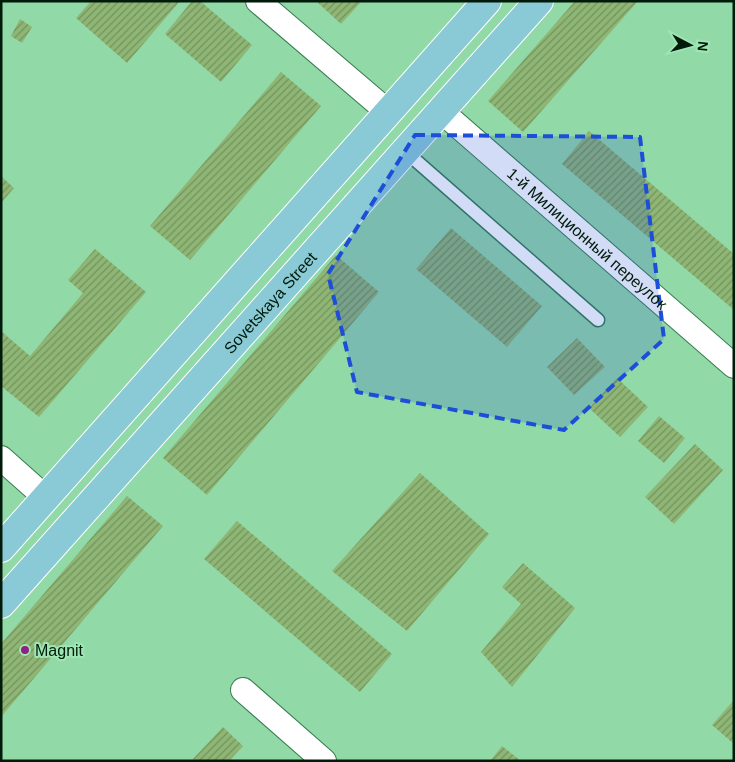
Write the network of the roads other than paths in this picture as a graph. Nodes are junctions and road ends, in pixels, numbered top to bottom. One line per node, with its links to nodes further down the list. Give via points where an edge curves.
1 (258, 1): 5 (street)
2 (487, 1): 5 (main road)
3 (539, 1): 4 (main road, Sovetskaya Street)
4 (441, 111): 6 (main road, Sovetskaya Street); 8 (street, 1-й Милиционный переулок)
5 (388, 112): 10 (main road)
6 (406, 151): 7 (lane); 12 (main road, Sovetskaya Street)
7 (598, 320)
8 (734, 366)
9 (1, 458): 10 (street)
10 (46, 498): 11 (main road)
11 (1, 548)
12 (1, 604)
13 (243, 690): 14 (street)
14 (324, 761)

